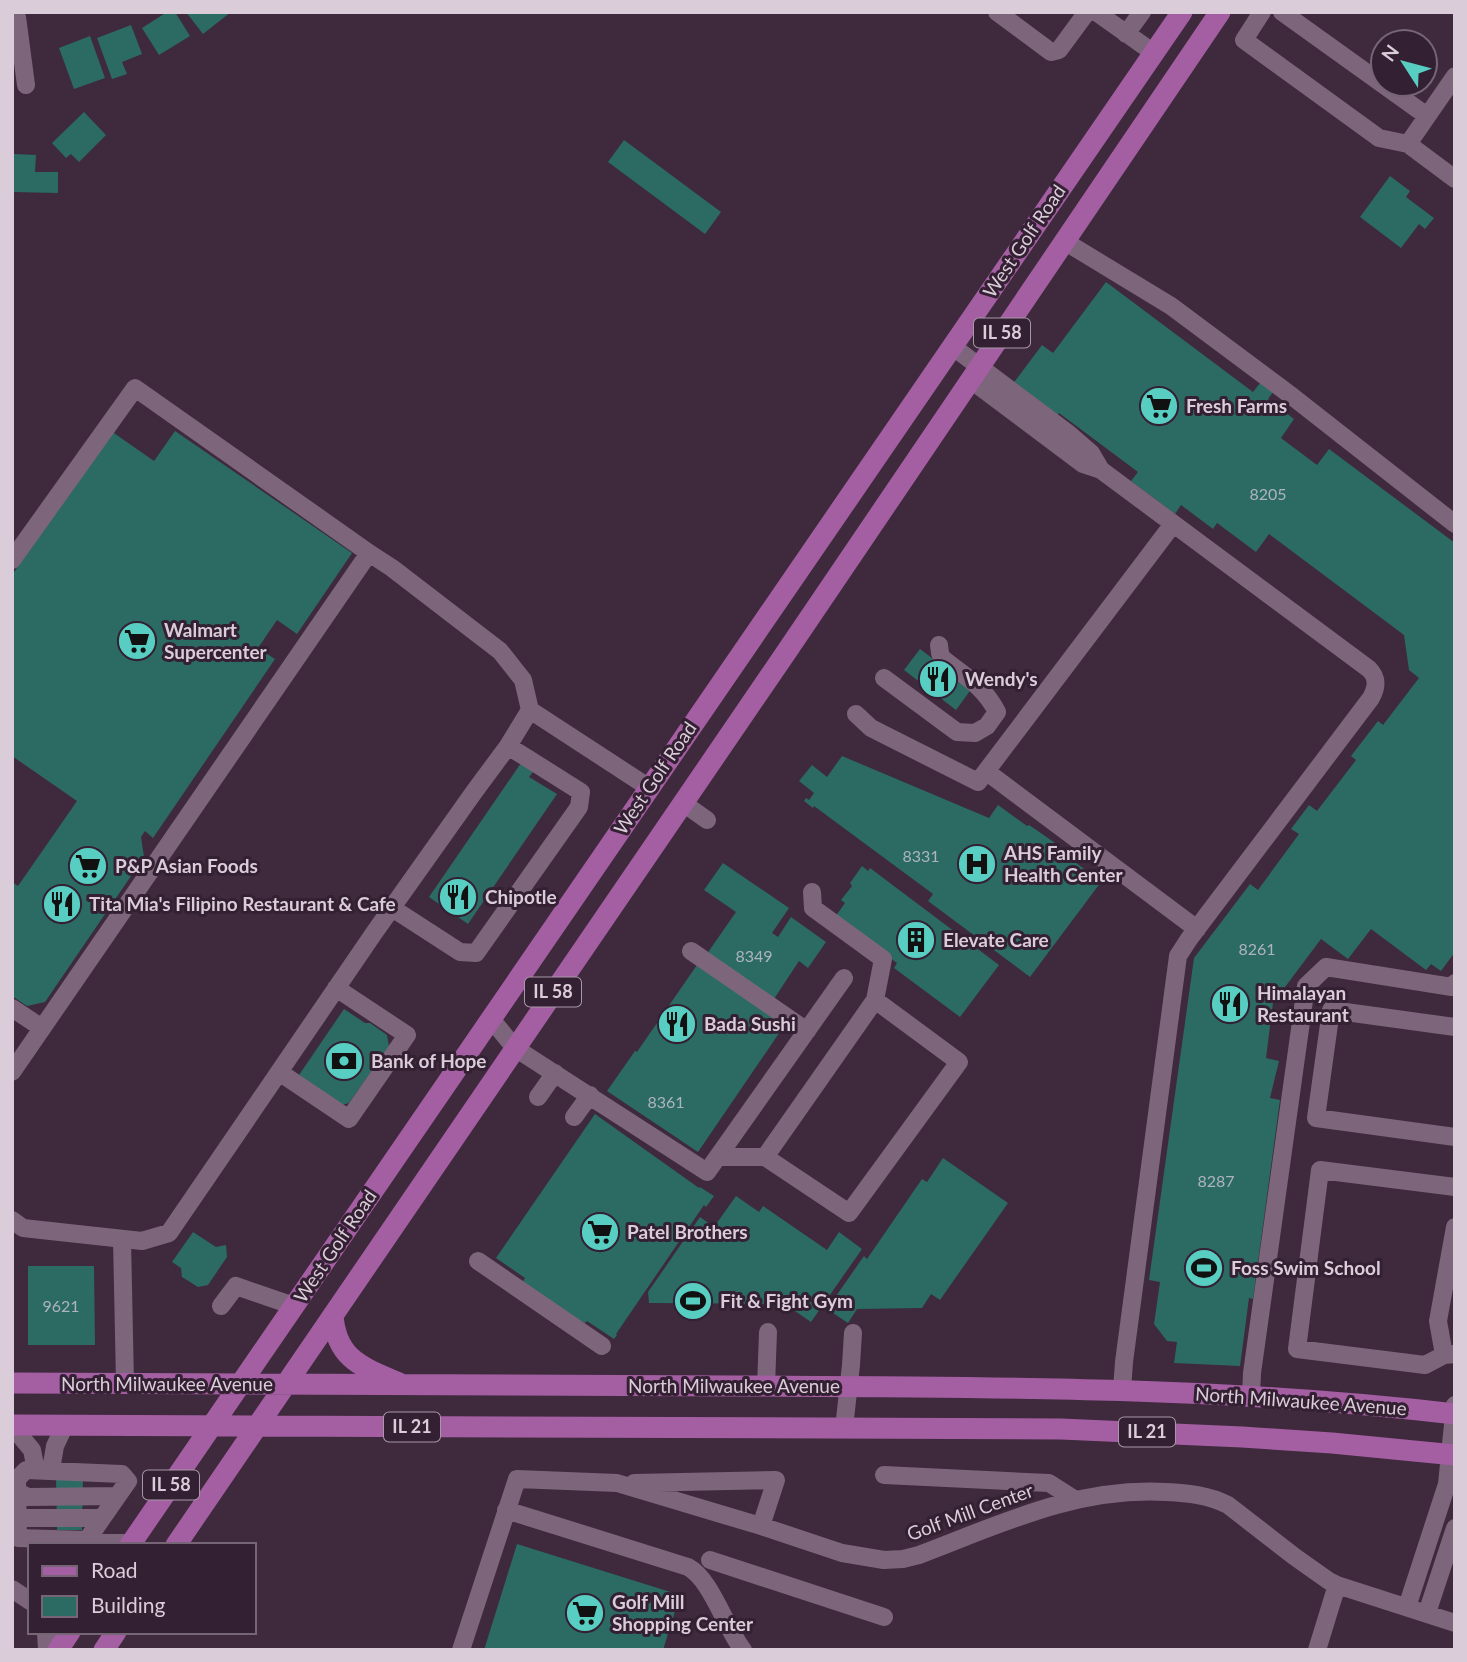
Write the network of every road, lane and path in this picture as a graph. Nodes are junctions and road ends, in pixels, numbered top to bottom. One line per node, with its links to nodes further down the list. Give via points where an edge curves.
1 (35, 12): 10 (street)
2 (997, 12): 3 (street, via 1051,52 1059,50)
3 (1087, 12)
4 (1096, 12): 11 (street)
5 (1142, 12): 11 (street)
6 (1182, 12): 12 (main road, West Golf Road / IL 58)
7 (1220, 12): 18 (main road, West Golf Road / IL 58)
8 (1262, 12): 16 (street, via 1244,40 1379,138)
9 (1282, 12): 15 (street)
10 (14, 17): 14 (street)
11 (1126, 34): 12 (street)
12 (1154, 53): 19 (main road, West Golf Road / IL 58)
13 (1455, 76): 15 (street)
14 (26, 85)
15 (1427, 116): 16 (street)
16 (1408, 144): 17 (street)
17 (1455, 179)
18 (1064, 241): 20 (main road, West Golf Road / IL 58); 22 (street, via 1171,306)
19 (952, 346): 20 (street); 31 (main road, West Golf Road / IL 58)
20 (975, 373): 21 (street, via 1083,464 1101,470); 32 (main road, West Golf Road / IL 58)
21 (1173, 524): 30 (street); 36 (street, via 1369,669 1376,682 1371,698)
22 (1455, 524)
23 (369, 553): 24 (street, via 135,388); 27 (street, via 500,651 523,680); 45 (street)
24 (12, 560)
25 (939, 645): 26 (street, via 942,658 982,690 997,712 975,733 957,732)
26 (884, 678)
27 (530, 710): 29 (street); 31 (street)
28 (856, 714): 30 (street, via 871,728 978,782)
29 (508, 746): 35 (street); 35 (street, via 581,792 579,807 476,953 460,952)
30 (987, 772): 36 (street)
31 (649, 788): 43 (main road, West Golf Road / IL 58)
32 (682, 803): 33 (street); 48 (main road, West Golf Road / IL 58)
33 (707, 820)
34 (812, 892): 41 (street, via 813,908 883,959)
35 (392, 908): 40 (street)
36 (1197, 929): 77 (street, via 1178,958)
37 (691, 951): 46 (street)
38 (845, 978): 46 (street)
39 (1455, 983): 78 (street, via 1452,987 1326,967 1306,986)
40 (336, 988): 50 (street); 50 (street, via 407,1035 400,1046 349,1119)
41 (875, 1000): 57 (street); 57 (street, via 959,1062 849,1213)
42 (12, 1008): 45 (street)
43 (491, 1019): 47 (main road, West Golf Road / IL 58); 48 (street)
44 (1455, 1027): 55 (street, via 1331,1010 1316,1118)
45 (43, 1028): 49 (street)
46 (807, 1031): 56 (street)
47 (477, 1038): 48 (street); 64 (main road, West Golf Road / IL 58)
48 (515, 1048): 51 (street); 65 (main road, West Golf Road / IL 58)
49 (12, 1072)
50 (279, 1072): 61 (street, via 169,1233 142,1241)
51 (555, 1073): 52 (street); 53 (street)
52 (590, 1095): 54 (street); 56 (street, via 707,1172)
53 (538, 1097)
54 (574, 1117)
55 (1455, 1137)
56 (718, 1157): 57 (street)
57 (765, 1157)
58 (1455, 1187): 69 (street, via 1320,1170 1297,1349 1425,1365)
59 (16, 1227): 61 (street)
60 (1455, 1227): 69 (street, via 1438,1321)
61 (122, 1239): 71 (street)
62 (478, 1261): 68 (street)
63 (221, 1306): 64 (street, via 236,1286)
64 (294, 1306): 72 (main road, West Golf Road / IL 58)
65 (333, 1315): 73 (main road, West Golf Road / IL 58); 74 (main road, via 336,1336 348,1356)
66 (768, 1332): 75 (street)
67 (853, 1333): 76 (street)
68 (602, 1346)
69 (1449, 1354)
70 (12, 1383): 71 (main road, North Milwaukee Avenue / IL 21)
71 (125, 1383): 72 (main road, North Milwaukee Avenue / IL 21)
72 (241, 1384): 73 (main road, North Milwaukee Avenue / IL 21); 83 (main road, West Golf Road / IL 58)
73 (286, 1384): 74 (main road, North Milwaukee Avenue / IL 21); 84 (main road, West Golf Road / IL 58)
74 (404, 1385): 75 (main road, North Milwaukee Avenue / IL 21)
75 (766, 1386): 76 (main road, North Milwaukee Avenue / IL 21)
76 (848, 1386): 77 (main road, North Milwaukee Avenue / IL 21); 85 (street)
77 (1122, 1390): 78 (main road, North Milwaukee Avenue / IL 21)
78 (1251, 1396): 80 (main road, North Milwaukee Avenue / IL 21)
79 (1455, 1405): 80 (street)
80 (1455, 1414): 86 (street)
81 (65, 1425): 82 (main road, North Milwaukee Avenue / IL 21); 83 (main road, North Milwaukee Avenue / IL 21); 87 (street)
82 (12, 1426): 87 (street)
83 (212, 1426): 84 (main road, North Milwaukee Avenue / IL 21); 98 (main road, West Golf Road / IL 58)
84 (257, 1426): 85 (main road, North Milwaukee Avenue / IL 21); 99 (main road, West Golf Road / IL 58)
85 (844, 1428): 86 (main road, North Milwaukee Avenue / IL 21, via 1165,1433)
86 (1452, 1455): 104 (street)
87 (44, 1470): 91 (street, via 26,1470 17,1479); 92 (street, via 122,1474 128,1481)
88 (884, 1475): 90 (street, via 1049,1483)
89 (617, 1483): 93 (street, Golf Mill Center, via 517,1479); 94 (street, Golf Mill Center); 94 (street, via 776,1480)
90 (1074, 1499): 94 (street, Golf Mill Center, via 903,1559 842,1553); 101 (street, Golf Mill Center, via 1146,1491 1216,1500)
91 (17, 1503): 92 (street, via 28,1497); 92 (street, via 24,1518); 96 (street, via 18,1538)
92 (109, 1507): 96 (street)
93 (506, 1510): 112 (street, Golf Mill Center); 113 (street, via 695,1570)
94 (761, 1526)
95 (1455, 1528): 105 (street)
96 (87, 1540): 97 (street)
97 (98, 1543)
98 (132, 1543)
99 (177, 1543)
100 (710, 1560): 106 (street)
101 (1337, 1585): 104 (street, Golf Mill Center); 114 (street)
102 (12, 1589): 103 (street)
103 (28, 1600)
104 (1407, 1607): 105 (street, Golf Mill Center)
105 (1427, 1613): 107 (street, Golf Mill Center)
106 (884, 1617)
107 (1455, 1623)
108 (69, 1634): 110 (main road)
109 (115, 1634): 111 (main road)
110 (58, 1650)
111 (104, 1650)
112 (461, 1650)
113 (743, 1650)
114 (1317, 1650)

